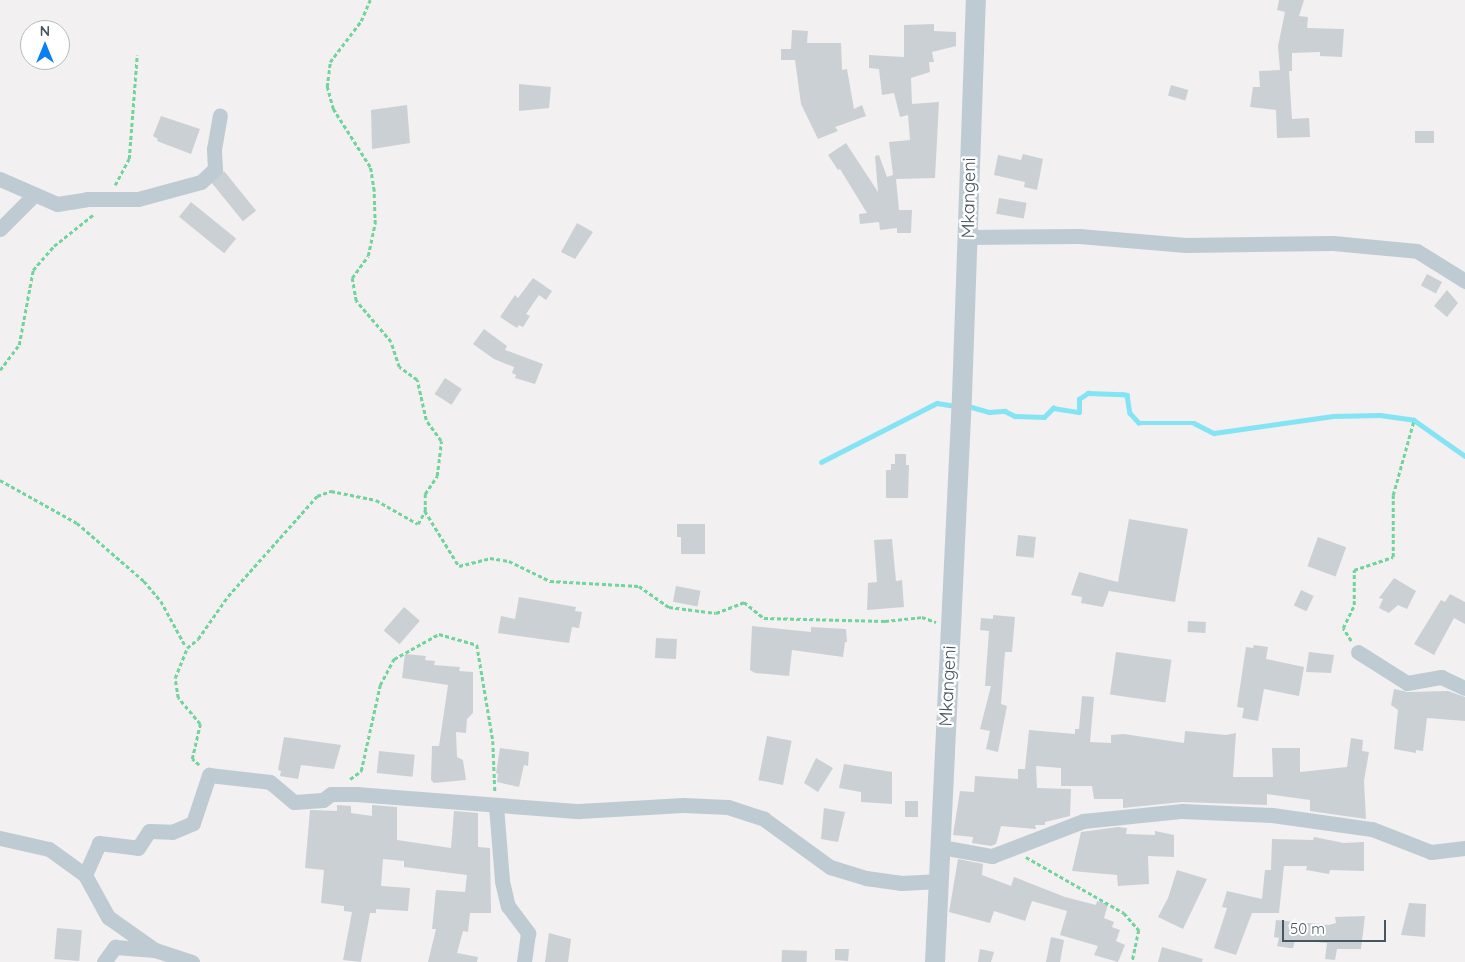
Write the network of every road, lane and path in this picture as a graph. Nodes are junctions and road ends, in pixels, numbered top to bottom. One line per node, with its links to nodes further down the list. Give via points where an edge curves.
1 (370, 0): 14 (path, via 361,21 330,62 327,87 332,109 370,166 374,191 375,224 368,256 352,278 356,301 391,342 399,367 417,380 426,420 441,441 437,476 425,494)
2 (976, 0): 9 (street, Mkangeni)
3 (137, 55): 7 (path, via 129,159)
4 (220, 116): 7 (street, via 214,149 215,169 201,182 138,200)
5 (0, 179): 6 (street)
6 (34, 195): 7 (street, via 57,204); 8 (street)
7 (107, 199): 11 (path, via 82,226 54,246 33,270 19,345)
8 (0, 229)
9 (968, 237): 10 (street, via 1079,236 1186,245 1333,243 1417,251); 15 (street, Mkangeni)
10 (1465, 281)
11 (0, 370)
12 (1414, 420): 17 (path, via 1393,495 1393,557 1354,570 1354,605 1343,628)
13 (0, 480): 16 (path, via 77,523 144,581 160,601)
14 (425, 511): 15 (path, via 458,566 490,558 509,561 550,581 638,586 669,607 716,613 744,602 764,618 885,620 922,617); 16 (path, via 418,524 376,500 331,490 317,496 228,596 198,639)
15 (951, 629): 23 (street, Mkangeni)
16 (187, 648): 19 (path, via 175,678 178,698 200,724 192,759)
17 (1358, 652): 18 (street, via 1407,683 1441,677)
18 (1465, 688)
19 (209, 775): 20 (street, via 270,782 294,802 323,800); 26 (street, via 193,823 172,832 149,831 138,848 99,843)
20 (331, 794): 21 (street); 21 (path, via 361,771 380,685 394,658 439,634 477,645 493,741)
21 (496, 806): 27 (street, via 579,811 683,804 728,807 764,819 830,866 866,878 902,884); 31 (street, via 506,898 528,933)
22 (0, 838): 26 (street, via 50,849)
23 (941, 847): 24 (street, via 992,856); 27 (street, Mkangeni)
24 (1014, 848): 25 (street, via 1083,820 1182,811 1272,815 1372,829 1431,852); 33 (path, via 1124,913 1139,930)
25 (1465, 848)
26 (85, 875): 28 (street, via 108,917)
27 (939, 881): 32 (street, Mkangeni)
28 (155, 950): 29 (street, via 115,947); 30 (street)
29 (104, 962)
30 (192, 962)
31 (524, 962)
32 (935, 962)
33 (1132, 962)

